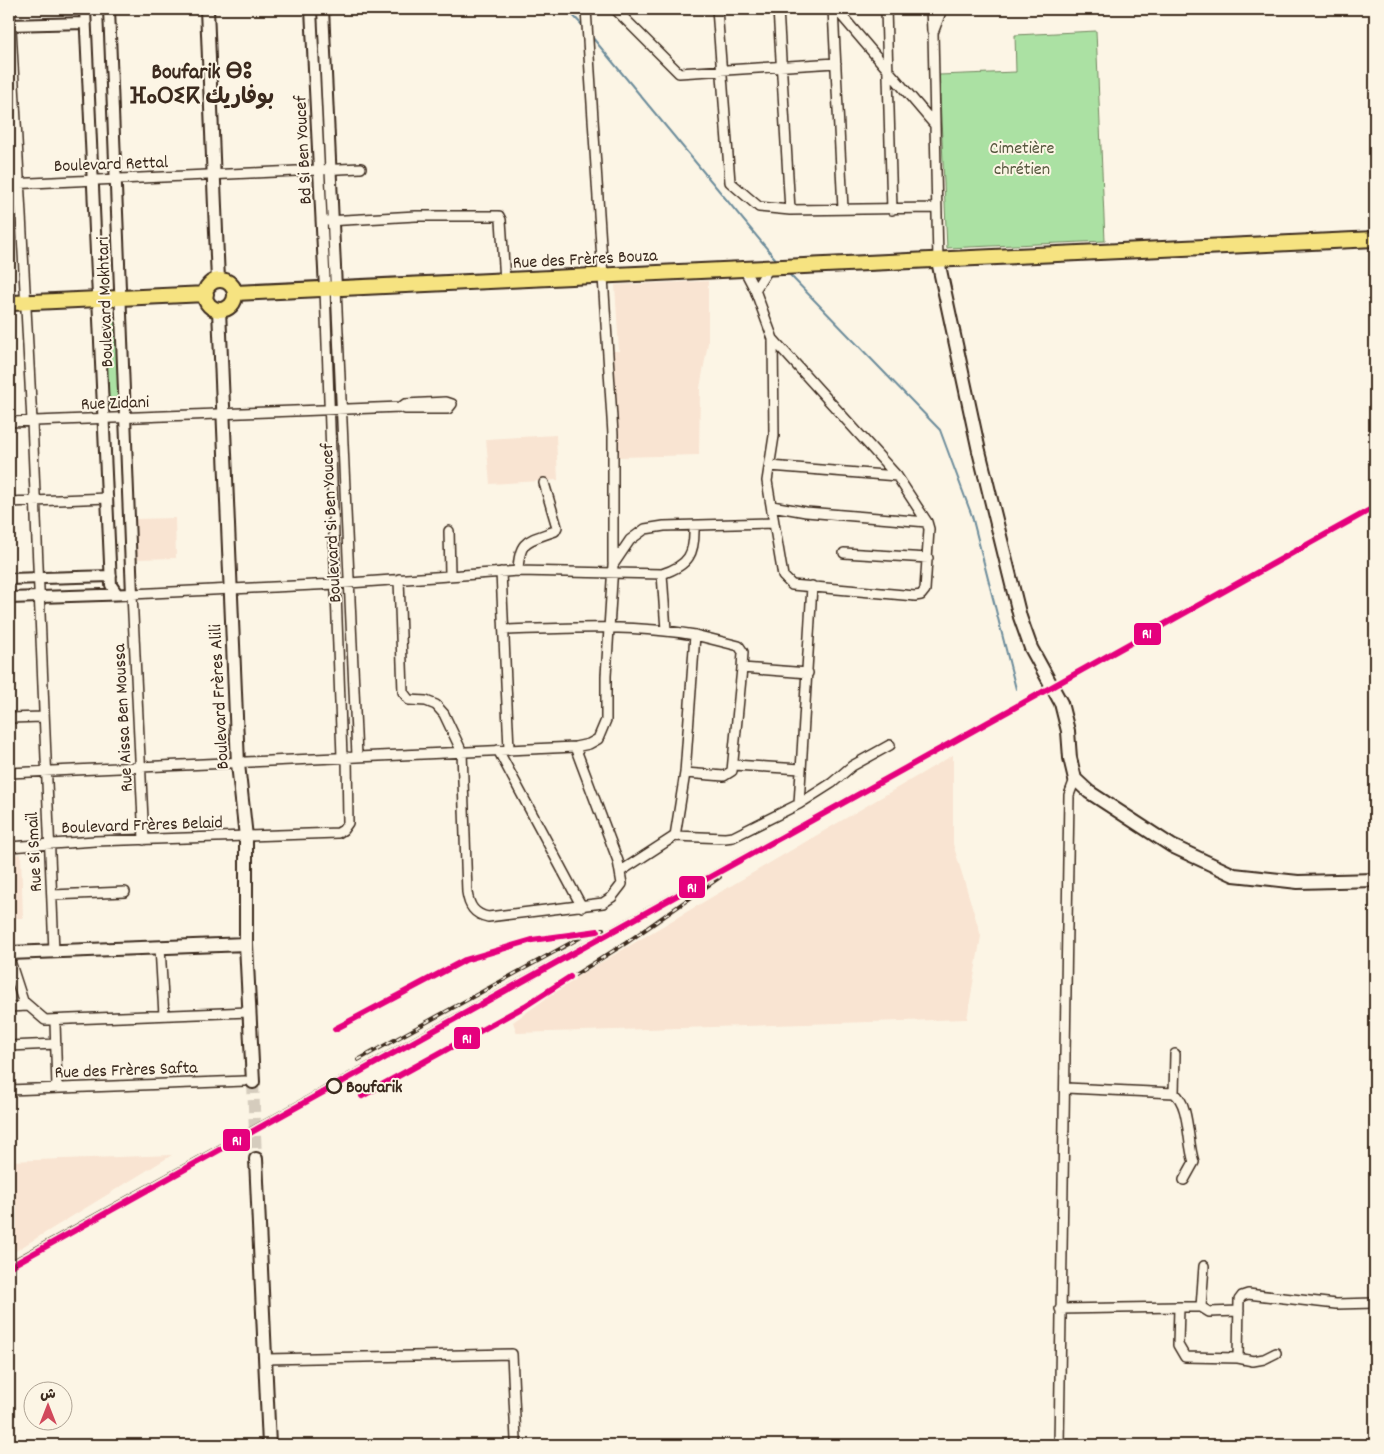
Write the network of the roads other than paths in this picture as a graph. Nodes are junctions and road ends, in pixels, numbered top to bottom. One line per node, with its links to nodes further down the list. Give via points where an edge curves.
1 (10, 9): 16 (street, Rue Si Smaïl)
2 (85, 9): 15 (street, Boulevard Mokhtari)
3 (109, 9): 28 (street, Boulevard Mokhtari)
4 (207, 9): 27 (main road)
5 (311, 9): 18 (street, Bd Si Ben Youcef)
6 (323, 9): 19 (street, Bd Si Ben Youcef)
7 (615, 9): 22 (street, via 679,73)
8 (717, 9): 22 (street)
9 (778, 9): 21 (street)
10 (834, 9): 20 (street); 23 (street)
11 (886, 9): 23 (street)
12 (931, 9): 17 (street)
13 (942, 9): 17 (street)
14 (586, 12): 42 (street)
15 (85, 23): 16 (street); 29 (street, Boulevard Mokhtari)
16 (10, 25): 30 (street, Rue Si Smaïl)
17 (932, 33): 24 (street)
18 (314, 54): 19 (street); 26 (street, Bd Si Ben Youcef)
19 (325, 54): 26 (street, Bd Si Ben Youcef)
20 (836, 63): 21 (street); 32 (street)
21 (781, 66): 22 (street); 34 (street)
22 (722, 71): 34 (street, via 730,182 759,207)
23 (889, 71): 24 (street); 35 (street)
24 (934, 124): 33 (street)
25 (361, 168): 26 (street, Boulevard Rettal)
26 (325, 170): 27 (street, Boulevard Rettal); 36 (street, Bd Si Ben Youcef); 37 (street, Bd Si Ben Youcef)
27 (215, 175): 28 (street, Boulevard Rettal); 43 (main road)
28 (116, 180): 29 (street, Boulevard Rettal); 50 (street, Boulevard Mokhtari)
29 (94, 181): 30 (street, Boulevard Rettal); 49 (street, Boulevard Mokhtari)
30 (19, 183): 31 (street, Boulevard Rettal); 51 (street, Rue Si Smaïl)
31 (9, 184)
32 (843, 208): 34 (street); 35 (street)
33 (935, 208): 35 (street); 39 (street)
34 (790, 210)
35 (892, 210)
36 (321, 221): 37 (street); 45 (street, Bd Si Ben Youcef)
37 (333, 221): 44 (street, via 499,216); 45 (street, Bd Si Ben Youcef)
38 (1375, 240): 39 (main road, Rue des Frères Bouza)
39 (938, 261): 40 (main road, Rue des Frères Bouza); 113 (main road, via 979,451 1020,617 1031,648 1061,702)
40 (772, 268): 41 (main road, Rue des Frères Bouza); 46 (street)
41 (744, 269): 42 (main road, Rue des Frères Bouza); 46 (street)
42 (604, 277): 44 (main road, Rue des Frères Bouza); 75 (street, via 613,434)
43 (218, 281): 47 (main road, via 231,285); 48 (main road, via 210,285)
44 (505, 281): 45 (main road, Rue des Frères Bouza)
45 (331, 289): 47 (main road, Rue des Frères Bouza); 55 (street, Boulevard Si Ben Youcef); 56 (street, Boulevard Si Ben Youcef)
46 (755, 290): 53 (street)
47 (235, 293): 52 (main road, via 233,303)
48 (206, 294): 50 (main road); 52 (main road, via 211,306)
49 (100, 298): 50 (main road); 51 (main road); 59 (street, Boulevard Mokhtari)
50 (120, 298): 58 (street, Boulevard Mokhtari)
51 (14, 303): 60 (street, Rue Si Smaïl)
52 (219, 310): 57 (main road, Boulevard Frères Alili)
53 (772, 339): 62 (street, via 774,413); 63 (street)
54 (402, 407): 56 (street, Rue Zidani)
55 (329, 409): 56 (street, Rue Zidani); 57 (street, Rue Zidani); 85 (street, Boulevard Si Ben Youcef)
56 (342, 409): 84 (street, Boulevard Si Ben Youcef)
57 (223, 414): 58 (street, Rue Zidani); 87 (main road, Boulevard Frères Alili)
58 (125, 418): 59 (street, Rue Zidani); 89 (street, Boulevard Mokhtari)
59 (104, 419): 60 (street, Rue Zidani); 65 (street, Boulevard Mokhtari)
60 (32, 421): 61 (street, Rue Zidani); 66 (street, Rue Si Smaïl)
61 (9, 422)
62 (770, 466): 63 (street); 68 (street, via 768,488)
63 (897, 476): 69 (street)
64 (544, 483): 76 (street, via 557,528 526,541 520,551)
65 (108, 498): 66 (street); 80 (street, Boulevard Mokhtari)
66 (35, 501): 67 (street); 81 (street, Rue Si Smaïl)
67 (9, 502)
68 (772, 506): 69 (street); 70 (street)
69 (927, 522): 74 (street)
70 (774, 523): 71 (street); 86 (street, via 785,580 792,585)
71 (694, 526): 75 (street, via 644,529 630,540); 79 (street, via 692,554 673,570)
72 (449, 531): 78 (street)
73 (844, 553): 74 (street)
74 (928, 558): 86 (street, via 926,588 918,596)
75 (613, 569): 76 (street); 79 (street, via 646,576); 92 (street)
76 (518, 571): 77 (street)
77 (501, 572): 78 (street); 93 (street)
78 (450, 574): 83 (street)
79 (662, 574): 94 (street)
80 (111, 576): 81 (street); 88 (street, Boulevard Mokhtari, via 112,588)
81 (39, 578): 82 (street); 90 (street, Rue Si Smaïl)
82 (9, 579)
83 (399, 579): 84 (street); 104 (street, via 404,696 436,705 444,714)
84 (349, 583): 85 (street); 105 (street, Boulevard Si Ben Youcef)
85 (335, 584): 87 (street); 105 (street, Boulevard Si Ben Youcef)
86 (812, 586): 97 (street)
87 (231, 589): 89 (street); 106 (main road, Boulevard Frères Alili)
88 (117, 594): 89 (street); 90 (street)
89 (132, 594): 108 (street, Rue Aissa Ben Moussa)
90 (39, 597): 91 (street); 98 (street, Rue Si Smaïl)
91 (9, 598)
92 (610, 626): 93 (street); 94 (street); 101 (street, via 606,720 598,739)
93 (504, 630): 102 (street)
94 (666, 630): 95 (street)
95 (695, 635): 96 (street, via 739,646 743,652); 111 (street)
96 (742, 668): 97 (street); 107 (street)
97 (808, 673): 109 (street)
98 (43, 717): 99 (street); 110 (street, Rue Si Smaïl)
99 (9, 718)
100 (890, 745): 114 (street, via 852,766)
101 (579, 746): 102 (street); 120 (street)
102 (509, 749): 103 (street)
103 (498, 750): 104 (street); 124 (street)
104 (462, 752): 105 (street); 124 (street, via 466,892 473,910 488,916)
105 (349, 757): 106 (street); 115 (street, Boulevard Frères Belaid, via 348,820 343,830 338,833)
106 (238, 764): 108 (street); 115 (main road, Boulevard Frères Alili)
107 (734, 765): 109 (street); 111 (street, via 730,774 724,776)
108 (141, 768): 110 (street); 117 (street, Rue Aissa Ben Moussa)
109 (801, 770): 114 (street)
110 (45, 772): 112 (street); 118 (street, Rue Si Smaïl)
111 (685, 773): 116 (street)
112 (9, 774)
113 (1074, 778): 121 (main road, via 1089,792 1172,846 1234,874 1298,882); 140 (street, via 1069,795)
114 (798, 804): 116 (street, via 732,836)
115 (246, 836): 117 (street, Boulevard Frères Belaid); 125 (main road, Boulevard Frères Alili)
116 (675, 836): 120 (street)
117 (144, 840): 118 (street, Boulevard Frères Belaid)
118 (48, 844): 119 (street, Boulevard Frères Belaid); 123 (street, Rue Si Smaïl)
119 (9, 847)
120 (621, 871): 124 (street, via 622,884 612,897)
121 (1375, 880)
122 (125, 892): 123 (street)
123 (52, 895): 127 (street, Rue Si Smaïl)
124 (582, 907)
125 (246, 944): 126 (main road); 132 (main road, Boulevard Frères Alili)
126 (160, 947): 127 (main road); 133 (street)
127 (54, 951): 128 (main road)
128 (9, 953)
129 (9, 958): 130 (street, via 20,995)
130 (27, 1006): 131 (street); 134 (street, via 41,1019)
131 (9, 1007)
132 (249, 1012): 133 (street); 138 (main road, Boulevard Frères Alili)
133 (164, 1016): 134 (street)
134 (55, 1021): 135 (street)
135 (56, 1044): 136 (street); 139 (street)
136 (9, 1046)
137 (1175, 1054): 142 (street)
138 (249, 1081): 139 (street, Rue des Frères Safta)
139 (57, 1088): 141 (street, Rue des Frères Safta)
140 (1066, 1088): 142 (street); 149 (street)
141 (9, 1090)
142 (1174, 1093): 144 (street, via 1183,1102 1189,1150 1194,1162)
143 (256, 1158): 153 (main road)
144 (1184, 1180)
145 (1204, 1266): 148 (street)
146 (1375, 1303): 150 (street, via 1336,1304 1248,1294 1242,1296)
147 (1179, 1307): 148 (street); 149 (street); 152 (street, via 1178,1345 1185,1357)
148 (1201, 1308): 150 (street, via 1208,1312)
149 (1060, 1309): 156 (street)
150 (1239, 1311): 152 (street)
151 (1276, 1353): 152 (street, via 1258,1361)
152 (1238, 1358)
153 (266, 1359): 154 (street, via 512,1354); 155 (main road)
154 (516, 1440)
155 (269, 1445)
156 (1059, 1445)

